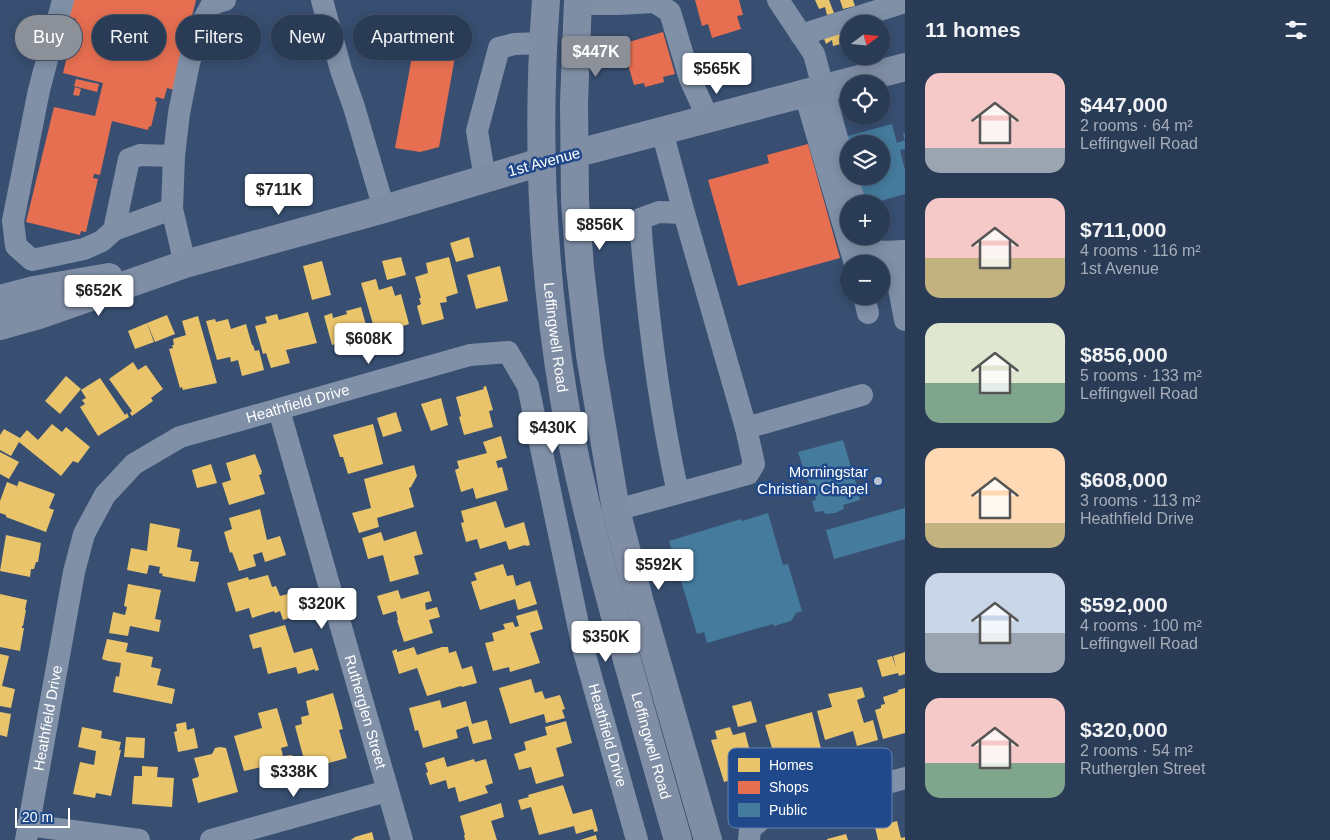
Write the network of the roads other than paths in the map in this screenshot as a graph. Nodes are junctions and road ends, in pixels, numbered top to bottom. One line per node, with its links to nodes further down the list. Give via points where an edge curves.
1 (63, 0): 26 (street, via 39,90 13,221 16,246 32,260)
2 (225, 0): 15 (street, via 212,4 198,30 179,113)
3 (322, 0): 20 (street)
4 (546, 0): 9 (main road, Leffingwell Road)
5 (778, 0): 8 (street)
6 (578, 2): 12 (street, via 655,2 670,12 690,79); 14 (main road, Leffingwell Road)
7 (905, 2): 8 (street)
8 (800, 35): 11 (street, via 814,54)
9 (543, 43): 16 (main road, Leffingwell Road); 17 (street, via 499,48 477,131)
10 (905, 67): 11 (main road, 1st Avenue)
11 (814, 92): 12 (main road, 1st Avenue); 18 (street); 25 (street)
12 (708, 120): 13 (main road, 1st Avenue)
13 (662, 131): 14 (main road, 1st Avenue); 21 (street)
14 (574, 154): 16 (street, 1st Avenue); 37 (main road, Leffingwell Road, via 584,311 597,398)
15 (174, 156): 19 (street); 22 (street, via 140,155 129,159)
16 (541, 162): 17 (main road, 1st Avenue); 46 (main road, Leffingwell Road, via 554,335 574,455 617,624)
17 (485, 178): 20 (main road, 1st Avenue)
18 (852, 195)
19 (172, 209): 22 (street); 27 (street)
20 (384, 209): 27 (main road, 1st Avenue)
21 (684, 214): 35 (street); 36 (street, via 659,212 640,218 663,418)
22 (114, 230): 26 (street, via 102,241 84,249)
23 (868, 245): 24 (street, via 881,252)
24 (899, 251): 31 (street)
25 (853, 255)
26 (49, 256): 28 (street)
27 (185, 264): 28 (main road, 1st Avenue); 32 (main road, 1st Avenue)
28 (48, 287): 29 (main road, 1st Avenue); 30 (main road, via 52,302)
29 (0, 299)
30 (0, 316)
31 (905, 320)
32 (0, 326)
33 (862, 396): 35 (street)
34 (279, 410): 40 (street, Rutherglen Street); 41 (street, Heathfield Drive, via 180,437 134,464 105,495 84,534 74,572); 45 (street, Heathfield Drive, via 470,356 508,352 528,386 583,648)
35 (746, 428): 36 (street, via 754,464 748,474)
36 (678, 493): 37 (street)
37 (628, 507): 47 (main road, Leffingwell Road, via 640,599)
38 (905, 778): 39 (street)
39 (892, 782)
40 (387, 791): 43 (street); 44 (street, Rutherglen Street)
41 (27, 833): 42 (street)
42 (139, 840)
43 (211, 840)
44 (402, 840)
45 (637, 840)
46 (678, 840)
47 (708, 840)

